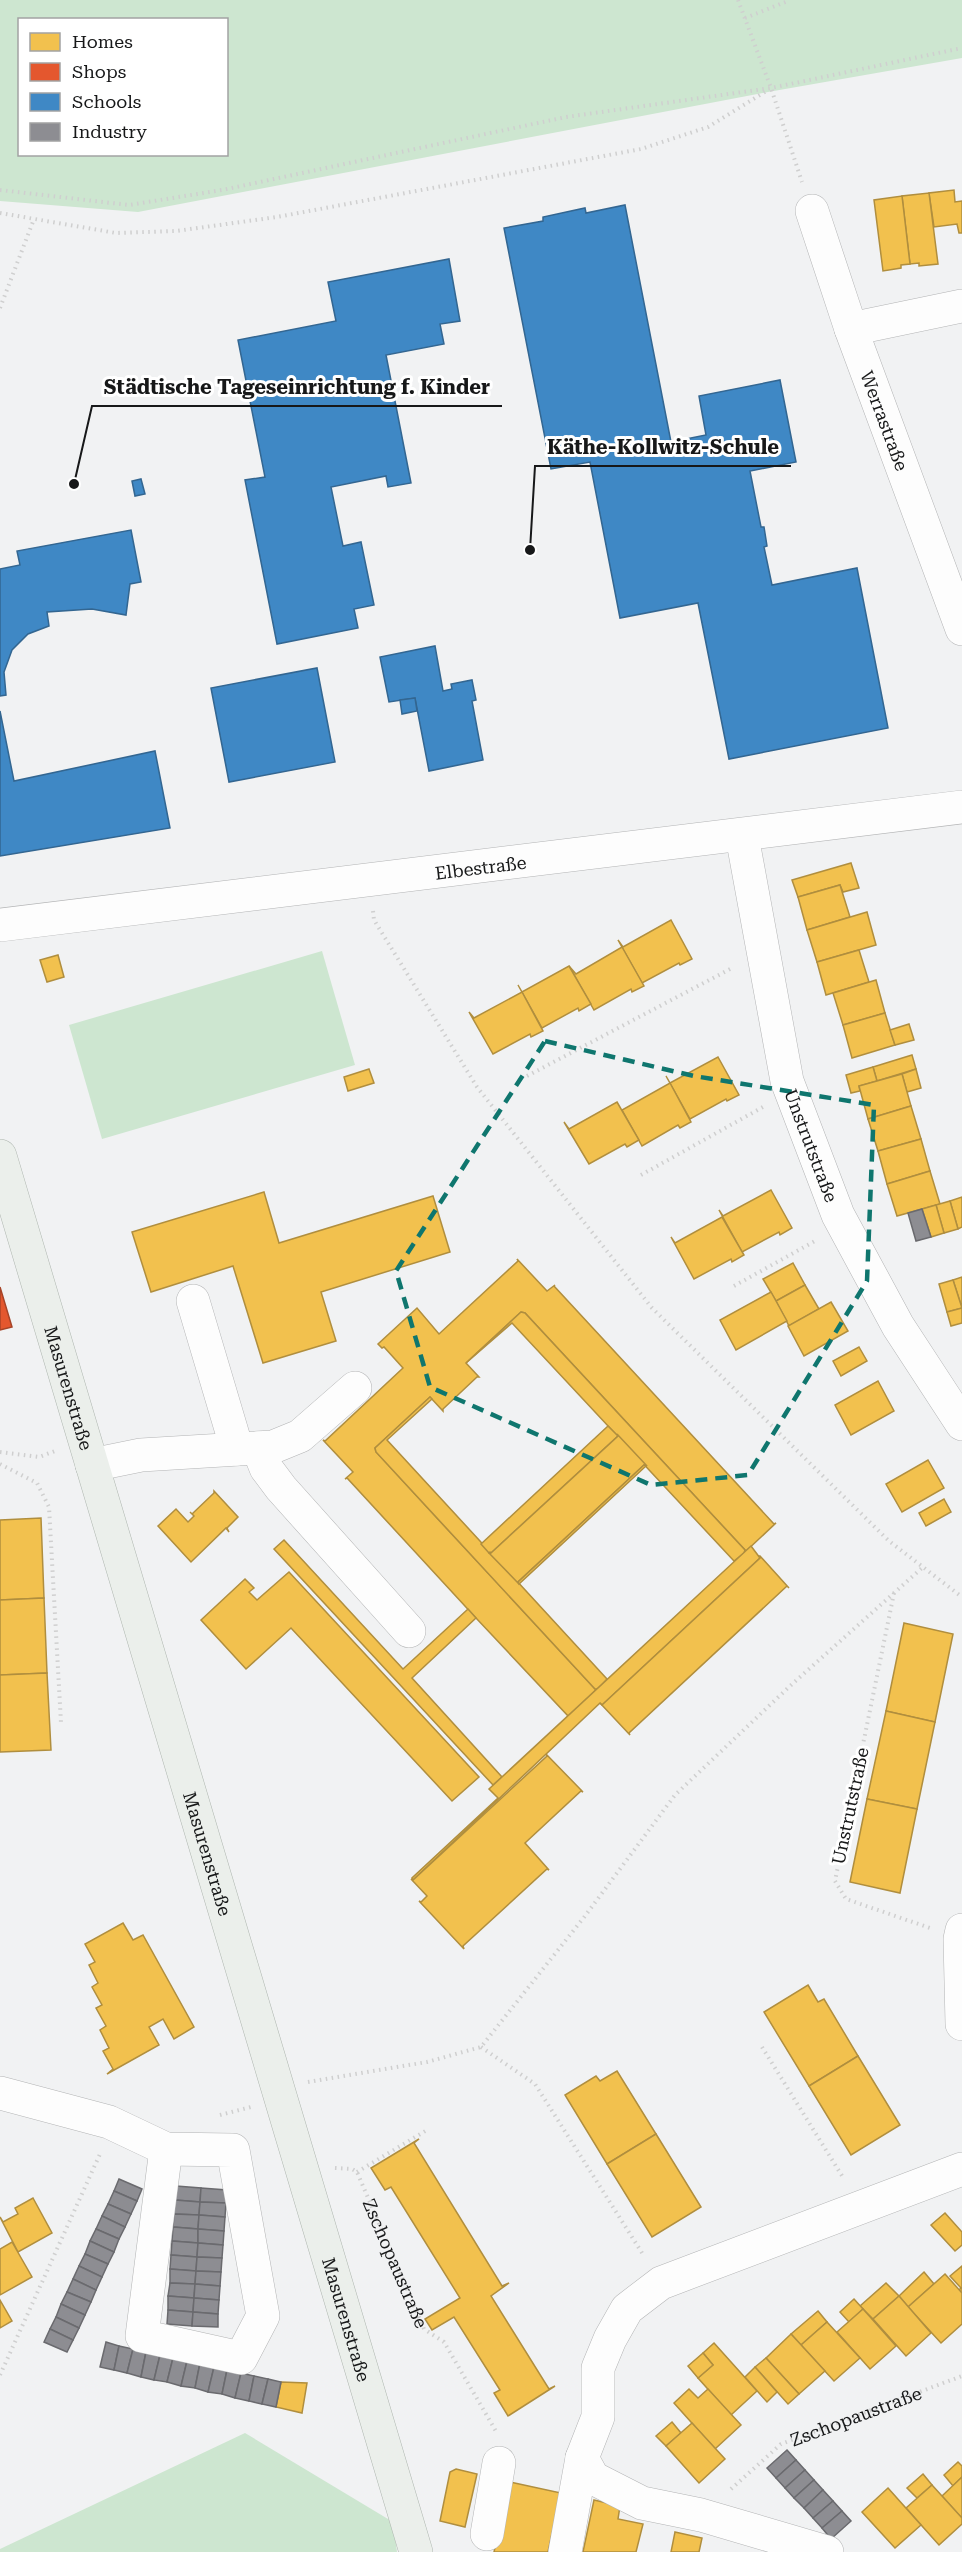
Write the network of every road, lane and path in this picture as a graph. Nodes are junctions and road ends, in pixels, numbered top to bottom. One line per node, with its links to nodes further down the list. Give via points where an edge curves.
1 (738, 0): 3 (path)
2 (788, 1): 3 (path)
3 (746, 18): 5 (path)
4 (962, 48): 5 (path)
5 (771, 88): 6 (path, via 566,117 222,190 129,205); 7 (path); 9 (path, via 708,127 641,149 277,217 176,231 116,233)
6 (0, 190)
7 (812, 211): 12 (street, Werrastraße)
8 (0, 213): 9 (path)
9 (34, 219): 11 (path)
10 (962, 306): 12 (street)
11 (0, 308)
12 (851, 329): 13 (street, Werrastraße)
13 (962, 629)
14 (962, 807): 15 (street, Elbestraße)
15 (742, 836): 16 (street, Elbestraße); 18 (street, Unstrutstraße)
16 (366, 880): 17 (street, Elbestraße); 33 (path, via 374,920 477,1087 652,1308 889,1541)
17 (0, 925)
18 (763, 952): 19 (path); 20 (street, Unstrutstraße)
19 (527, 1076)
20 (791, 1092): 22 (path); 23 (street, Unstrutstraße)
21 (0, 1155): 32 (main road, Masurenstraße)
22 (641, 1175)
23 (844, 1225): 24 (path); 27 (street, Unstrutstraße, via 898,1326)
24 (734, 1286)
25 (193, 1301): 28 (street)
26 (355, 1388): 28 (street, via 300,1436 273,1447)
27 (962, 1424)
28 (247, 1448): 32 (street, via 141,1455); 36 (street)
29 (57, 1450): 30 (path, via 39,1457)
30 (0, 1452)
31 (0, 1464): 37 (path, via 37,1483 49,1507)
32 (92, 1465): 42 (main road, Masurenstraße)
33 (923, 1567): 34 (path); 35 (path)
34 (894, 1593): 38 (path, Unstrutstraße, via 835,1881 846,1899); 40 (path, via 675,1795)
35 (962, 1597)
36 (409, 1630)
37 (61, 1723)
38 (961, 1935): 39 (street)
39 (962, 2024)
40 (481, 2047): 42 (path, via 427,2062); 51 (path, via 535,2084)
41 (762, 2047): 50 (path)
42 (278, 2087): 58 (main road, Masurenstraße)
43 (15, 2097): 45 (street, via 109,2122)
44 (428, 2130): 49 (path)
45 (166, 2149): 45 (street, via 233,2150 263,2316 241,2358 142,2336)
46 (101, 2153): 52 (path)
47 (327, 2167): 49 (path)
48 (962, 2169): 50 (street)
49 (357, 2172): 54 (path, Zschopaustraße, via 424,2329 444,2342)
50 (861, 2207): 51 (street)
51 (661, 2283): 55 (street, via 627,2309 610,2338 598,2368 598,2417)
52 (0, 2375)
53 (962, 2376): 56 (path, Zschopaustraße, via 781,2444)
54 (499, 2449): 57 (street)
55 (582, 2458): 56 (street, via 593,2478 642,2503); 59 (street)
56 (701, 2515): 60 (street)
57 (486, 2534)
58 (416, 2552)
59 (565, 2552)
60 (827, 2552)

